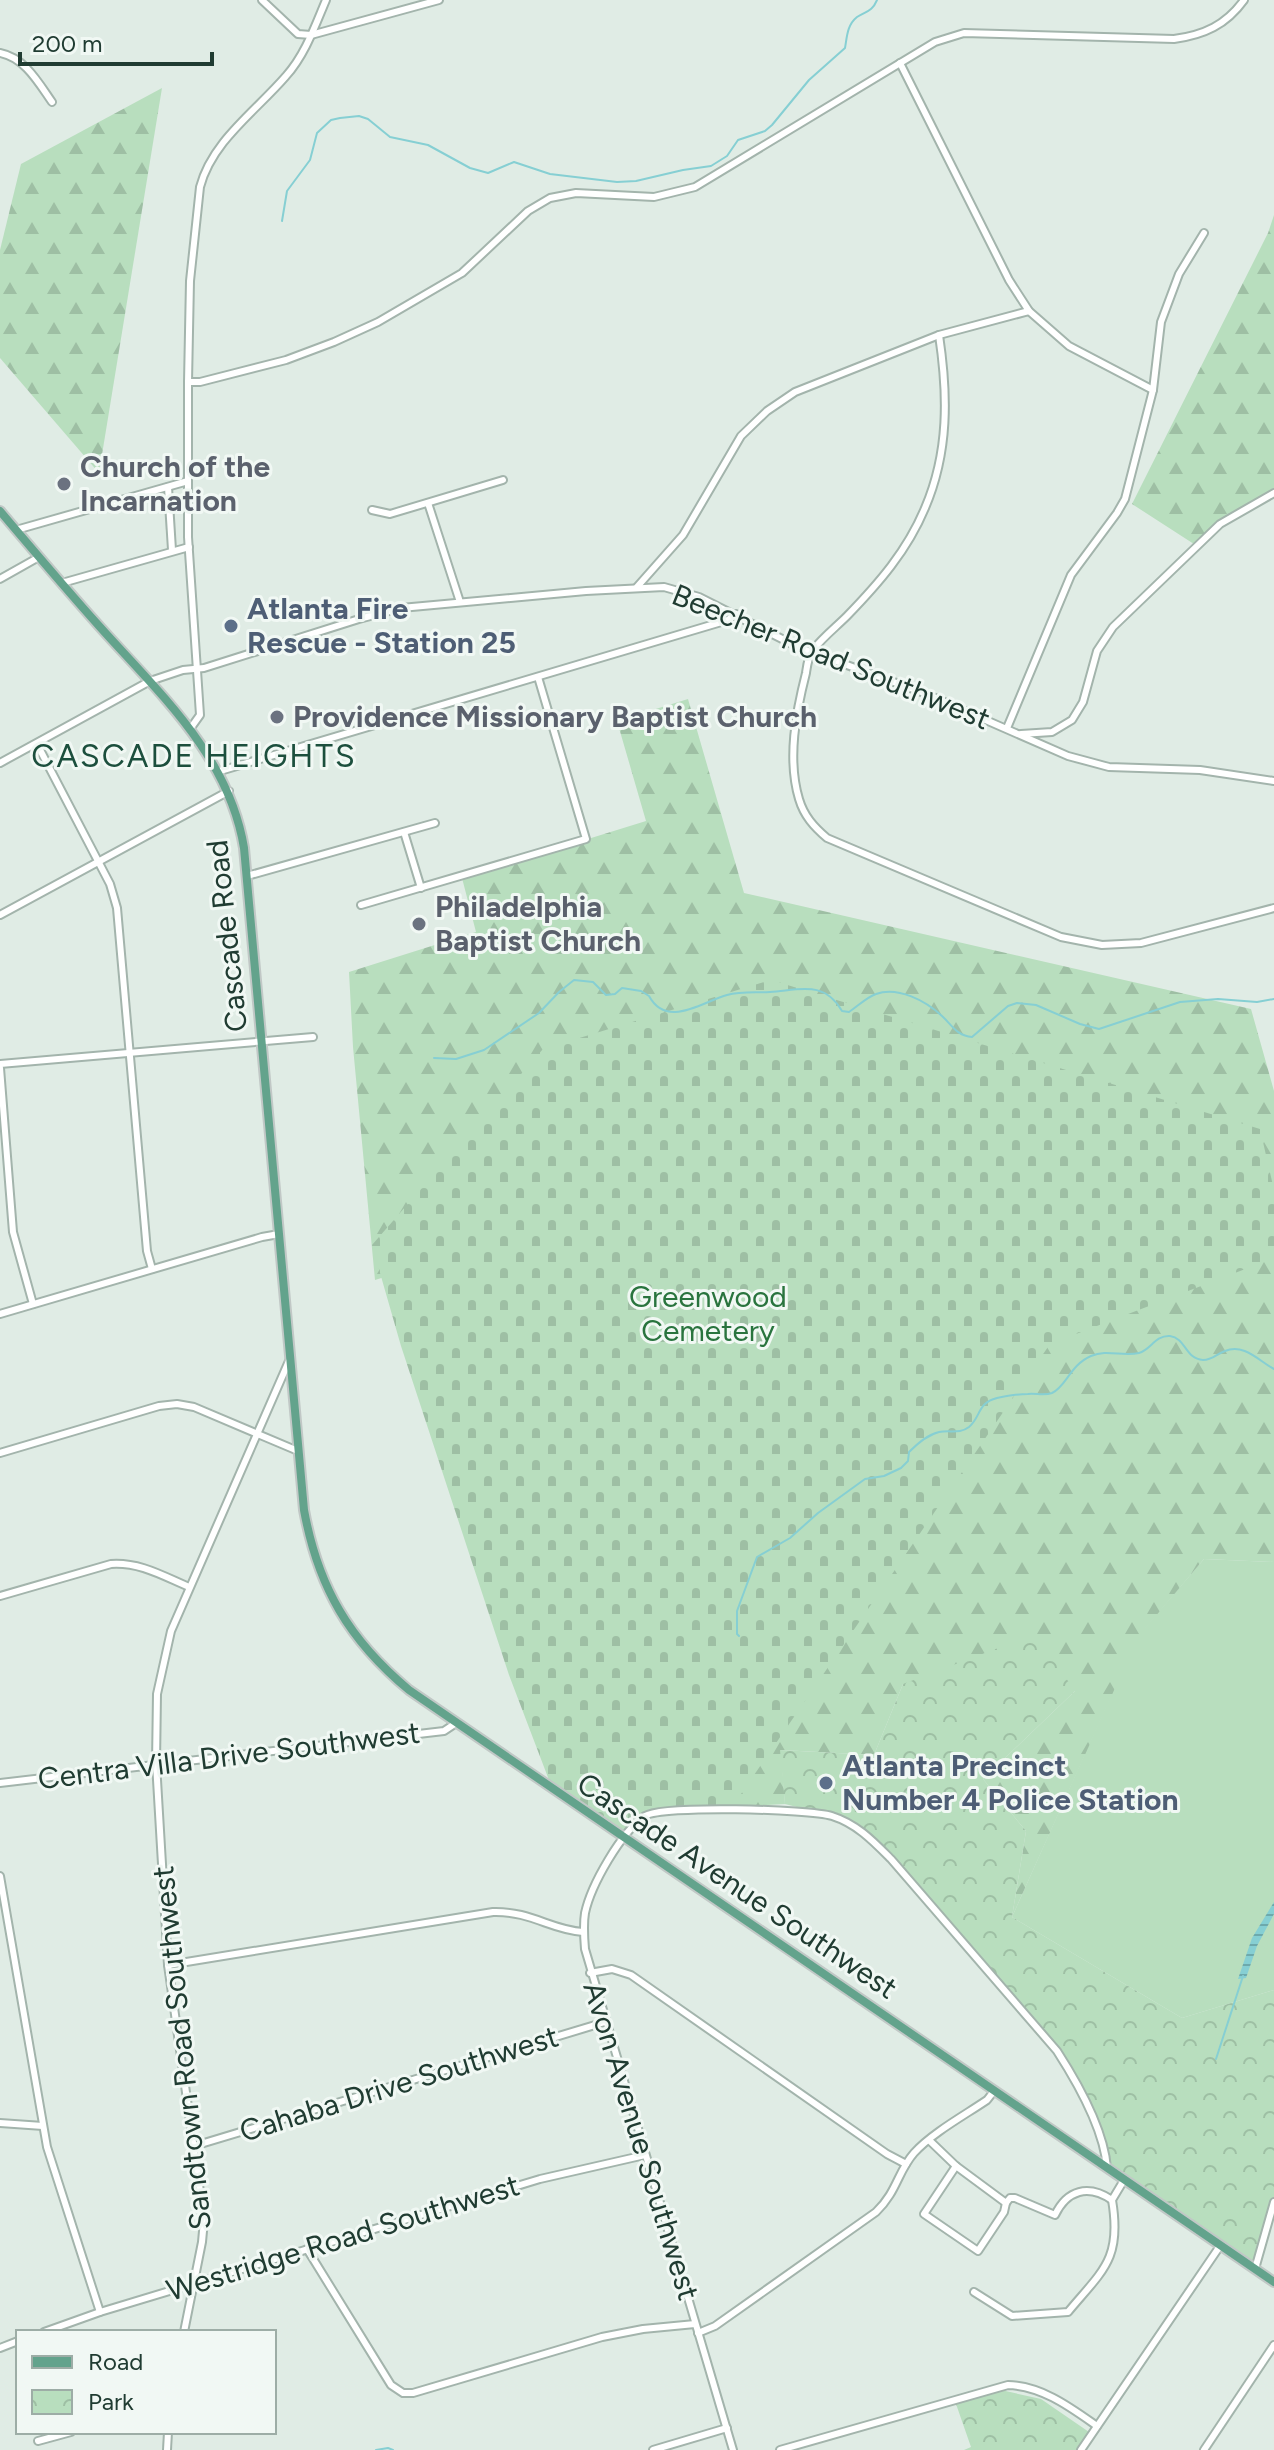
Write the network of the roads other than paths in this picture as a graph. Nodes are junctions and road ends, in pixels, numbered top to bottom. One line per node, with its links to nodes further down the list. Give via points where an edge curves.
1 (262, 0): 5 (street, via 298,34)
2 (326, 0): 5 (street)
3 (439, 0): 5 (street)
4 (1244, 0): 7 (street, via 1223,22 1194,36 964,33 935,42)
5 (311, 35): 12 (street, via 288,75 217,150 204,173 190,281)
6 (0, 53): 8 (street, via 23,64)
7 (900, 63): 10 (street); 12 (street, via 695,187 654,197 576,193 550,198 528,211 462,273 378,322 286,360)
8 (52, 102)
9 (1204, 233): 13 (street, via 1179,274 1161,322)
10 (1029, 311): 11 (street); 13 (street, via 1069,346)
11 (939, 335): 27 (street, via 795,392 767,411 741,436 683,535); 30 (street, via 946,415 926,505 880,581)
12 (188, 382): 15 (street)
13 (1153, 390): 34 (street, via 1125,499 1071,575)
14 (503, 480): 18 (street)
15 (188, 481): 16 (street); 22 (street)
16 (168, 487): 21 (street); 23 (street)
17 (1274, 493): 36 (street, via 1220,524 1113,627 1097,651 1083,702 1072,720 1052,732)
18 (428, 503): 19 (street, via 390,514); 28 (street)
19 (372, 510)
20 (0, 511): 21 (main road, Cascade Road)
21 (16, 530): 24 (main road, Cascade Road)
22 (189, 547): 23 (street); 31 (street)
23 (172, 550): 26 (street)
24 (39, 557): 25 (street); 26 (main road, Cascade Road)
25 (0, 579)
26 (62, 583): 33 (main road, Cascade Road)
27 (637, 587): 28 (street, Beecher Road Southwest); 29 (street, Beecher Road Southwest, via 680,590)
28 (460, 602): 31 (street, Beecher Road Southwest, via 401,608)
29 (736, 614): 30 (street, Beecher Road Southwest); 32 (street)
30 (811, 652): 34 (street, Beecher Road Southwest); 48 (street, via 795,728 795,778 804,812 827,838 1081,942 1141,943)
31 (197, 669): 33 (street, Beecher Road Southwest); 35 (street, via 200,715)
32 (538, 677): 39 (street); 46 (street, via 586,839)
33 (150, 681): 35 (main road, Cascade Road); 37 (street, Beecher Road Southwest)
34 (1007, 728): 36 (street, Beecher Road Southwest)
35 (190, 729): 39 (main road, Cascade Road)
36 (1020, 734): 40 (street, Beecher Road Southwest, via 1109,767 1200,770)
37 (37, 744): 38 (street, Beecher Road Southwest); 44 (street)
38 (0, 763)
39 (220, 771): 41 (main road, Cascade Road)
40 (1274, 781)
41 (229, 791): 44 (street); 45 (main road, Cascade Road, via 242,830)
42 (435, 823): 43 (street)
43 (404, 832): 45 (street); 46 (street)
44 (98, 862): 49 (street); 52 (street, via 117,908)
45 (247, 876): 51 (main road, Cascade Road)
46 (421, 888): 47 (street)
47 (361, 905)
48 (1274, 908)
49 (0, 915)
50 (313, 1037): 51 (street)
51 (262, 1042): 52 (street); 54 (main road, Cascade Road)
52 (130, 1053): 53 (street); 55 (street)
53 (0, 1066): 56 (street, via 13,1232)
54 (279, 1234): 55 (street); 58 (main road, Cascade Road)
55 (152, 1269): 56 (street)
56 (33, 1304): 57 (street)
57 (0, 1314)
58 (290, 1358): 59 (street, Sandtown Road Southwest); 60 (main road, Cascade Road)
59 (258, 1434): 61 (street); 62 (street, via 177,1404); 63 (street, Sandtown Road Southwest)
60 (297, 1439): 61 (main road, Cascade Avenue Southwest)
61 (298, 1451): 65 (main road, Cascade Avenue Southwest, via 309,1540 337,1610 384,1670)
62 (0, 1453)
63 (189, 1587): 64 (street, via 125,1563); 66 (street, Sandtown Road Southwest, via 160,1673)
64 (0, 1596)
65 (456, 1723): 66 (street, Centra Villa Drive Southwest, via 444,1731); 68 (main road, Cascade Avenue Southwest)
66 (156, 1763): 67 (street, Centra Villa Drive Southwest); 72 (street, Sandtown Road Southwest)
67 (0, 1783)
68 (624, 1837): 71 (street, Avon Avenue Southwest, via 591,1892); 75 (main road, Cascade Avenue Southwest); 83 (street, via 650,1813 760,1809 820,1814 851,1824 891,1859 1057,2051 1102,2141)
69 (0, 1876): 70 (street)
70 (4, 1916): 77 (street)
71 (583, 1932): 72 (street, via 524,1914 493,1912); 73 (street, Avon Avenue Southwest)
72 (168, 1965): 79 (street, Sandtown Road Southwest)
73 (590, 1973): 74 (street, Avon Avenue Southwest); 81 (street, via 612,1969 631,1975)
74 (605, 2022): 79 (street, Cahaba Drive Southwest); 80 (street, Avon Avenue Southwest)
75 (994, 2091): 78 (street); 83 (main road, Cascade Avenue Southwest)
76 (0, 2123): 77 (street)
77 (43, 2126): 94 (street)
78 (930, 2141): 81 (street); 82 (street)
79 (194, 2146): 92 (street, Sandtown Road Southwest, via 204,2220)
80 (645, 2155): 89 (street, Westridge Road Southwest, via 540,2179); 95 (street, Avon Avenue Southwest)
81 (906, 2164): 98 (street, via 894,2192 876,2212)
82 (956, 2166): 87 (street); 87 (street, via 924,2214 978,2251)
83 (1107, 2168): 84 (main road, Cascade Avenue Southwest)
84 (1124, 2180): 85 (street); 88 (main road, Cascade Avenue Southwest)
85 (1112, 2200): 87 (street, via 1091,2190 1077,2191 1055,2215 1015,2198); 93 (street, via 1116,2222 1111,2260 1068,2312 1012,2316)
86 (1274, 2202): 90 (street)
87 (1006, 2203)
88 (1220, 2246): 90 (main road, Cascade Avenue Southwest); 100 (street)
89 (307, 2249): 92 (street, Westridge Road Southwest); 95 (street, via 391,2385 403,2393 602,2337)
90 (1255, 2269): 91 (main road, Cascade Avenue Southwest)
91 (1274, 2282)
92 (194, 2283): 94 (street, Westridge Road Southwest); 97 (street, Sandtown Road Southwest)
93 (974, 2292)
94 (100, 2312): 96 (street, Westridge Road Southwest)
95 (695, 2324): 98 (street, Avon Avenue Southwest)
96 (50, 2330)
97 (184, 2330)
98 (698, 2333): 101 (street, Avon Avenue Southwest)
99 (1274, 2345): 108 (street)
100 (1097, 2426): 106 (street, via 1038,2390 1008,2385); 107 (street)
101 (727, 2428): 104 (street); 105 (street, Avon Avenue Southwest)
102 (64, 2434): 103 (street)
103 (38, 2441)
104 (653, 2450)
105 (733, 2450)
106 (780, 2450)
107 (1081, 2450)
108 (1204, 2450)

